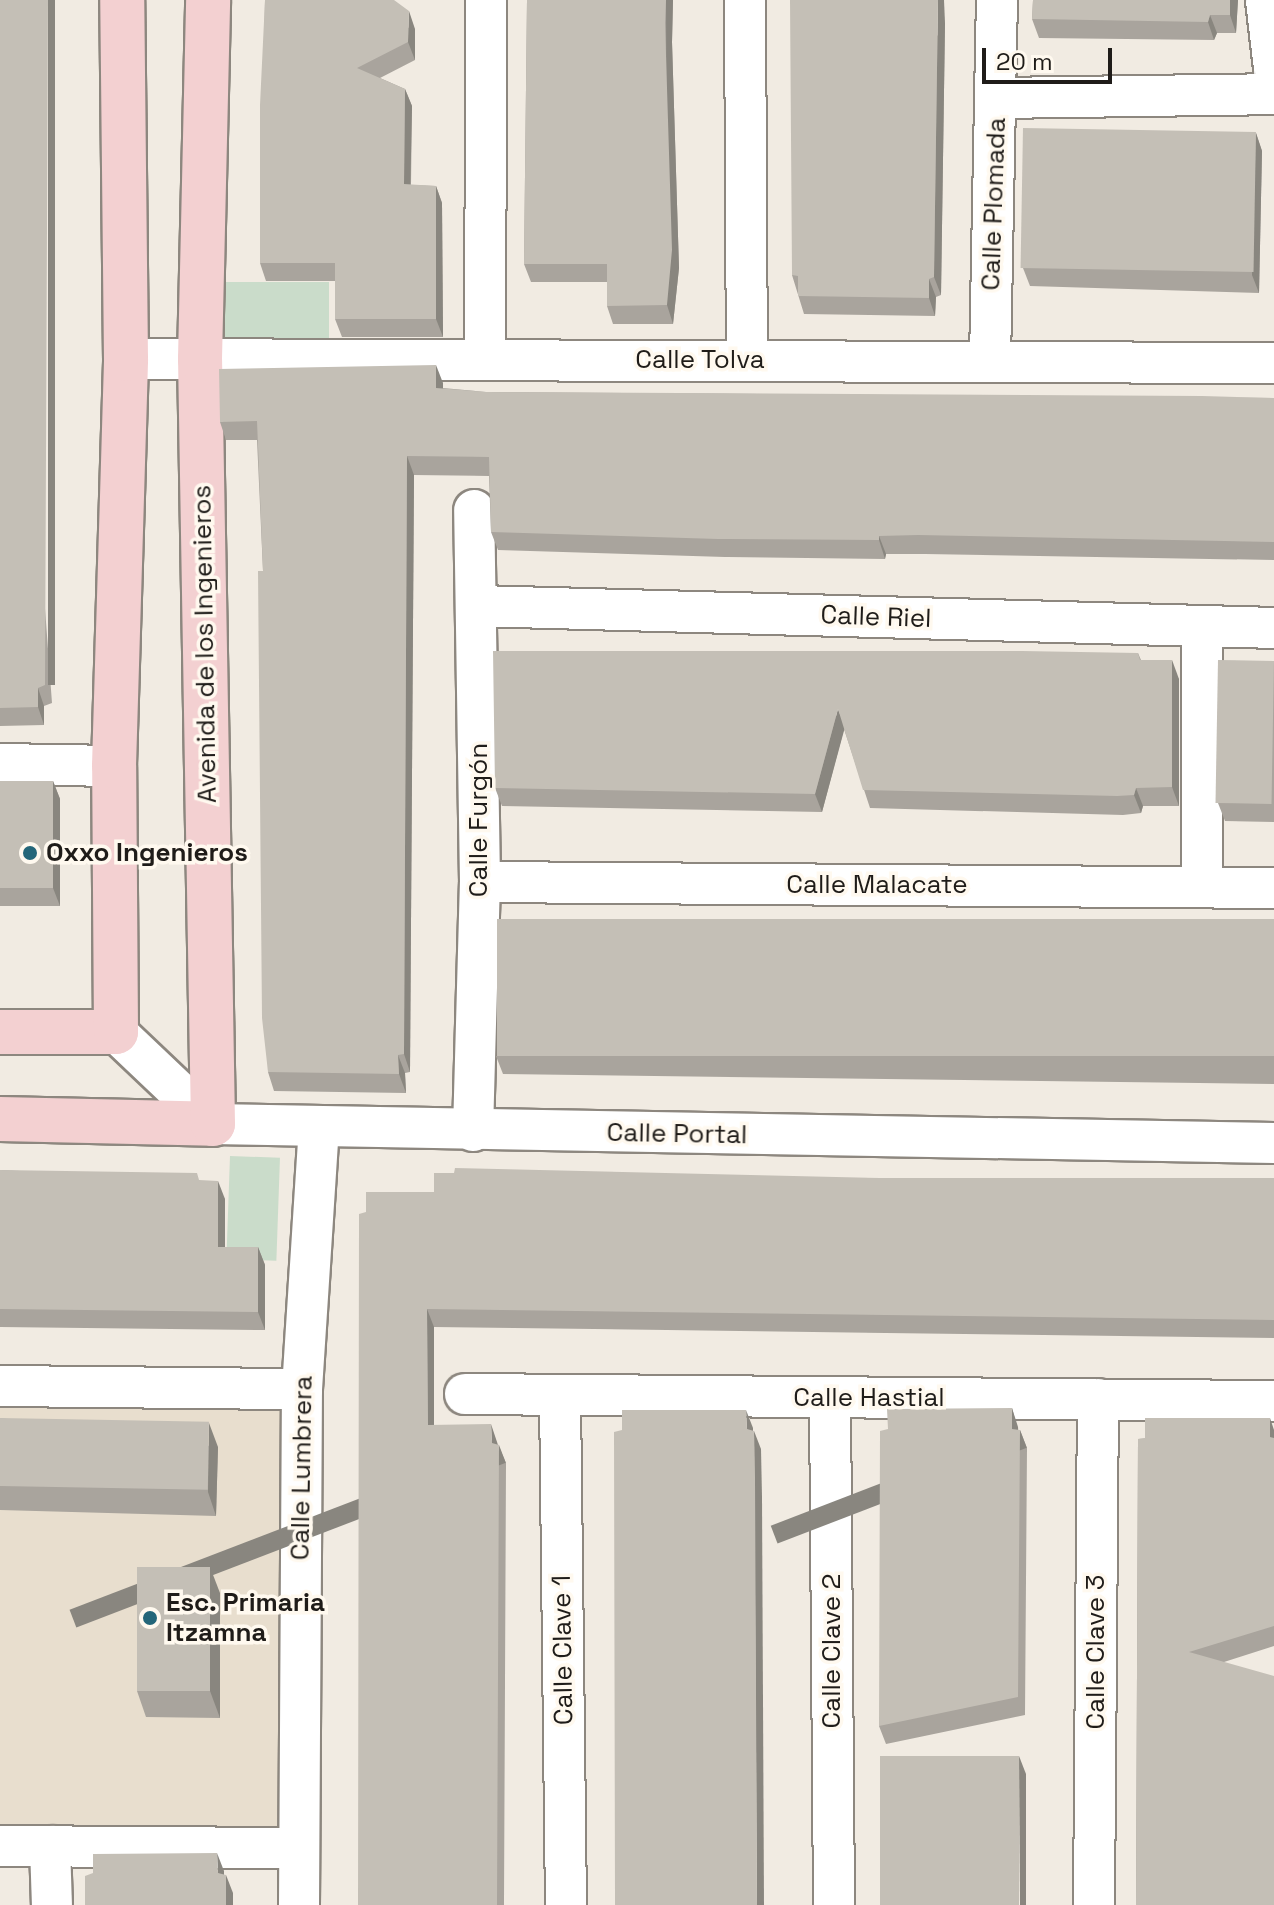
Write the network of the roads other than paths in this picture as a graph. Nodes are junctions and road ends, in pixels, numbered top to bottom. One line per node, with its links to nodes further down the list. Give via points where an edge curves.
1 (122, 0): 11 (street)
2 (208, 0): 12 (street, Avenida de los Ingenieros)
3 (486, 0): 10 (street)
4 (745, 0): 13 (street)
5 (997, 0): 9 (street, Calle Plomada)
6 (1266, 0): 7 (street)
7 (1274, 68)
8 (1274, 94): 9 (street)
9 (997, 98): 14 (street, Calle Plomada)
10 (485, 358): 12 (street, Calle Tolva); 13 (street, Calle Tolva)
11 (126, 359): 12 (street, Calle Tolva); 21 (street)
12 (200, 359): 28 (street, Avenida de los Ingenieros)
13 (747, 360): 14 (street, Calle Tolva)
14 (990, 361): 15 (street, Calle Tolva)
15 (1274, 363)
16 (474, 510): 17 (street, Calle Furgón)
17 (478, 606): 18 (street, Calle Riel); 22 (street, Calle Furgón)
18 (1202, 626): 19 (street, Calle Riel); 23 (street)
19 (1274, 628)
20 (0, 764): 21 (street)
21 (114, 766): 26 (street)
22 (480, 882): 23 (street, Calle Malacate); 30 (street, Calle Furgón)
23 (1202, 886): 24 (street, Calle Malacate)
24 (1274, 888)
25 (0, 1032): 26 (street)
26 (116, 1032): 28 (street)
27 (0, 1119): 28 (street)
28 (213, 1124): 29 (street, Calle Portal)
29 (319, 1128): 30 (street, Calle Portal); 33 (street, Calle Lumbrera)
30 (473, 1131): 31 (street, Calle Portal)
31 (1274, 1143)
32 (0, 1386): 33 (street)
33 (302, 1389): 41 (street, Calle Lumbrera)
34 (465, 1394): 35 (street, Calle Hastial)
35 (560, 1395): 36 (street, Calle Hastial); 44 (street, Calle Clave 1)
36 (830, 1397): 37 (street, Calle Hastial); 45 (street, Calle Clave 2)
37 (1098, 1399): 38 (street, Calle Hastial); 46 (street, Calle Clave 3)
38 (1274, 1401)
39 (0, 1846): 40 (street)
40 (50, 1846): 41 (street); 42 (street)
41 (298, 1848): 43 (street, Calle Lumbrera)
42 (52, 1905)
43 (299, 1905)
44 (566, 1905)
45 (834, 1905)
46 (1094, 1905)

